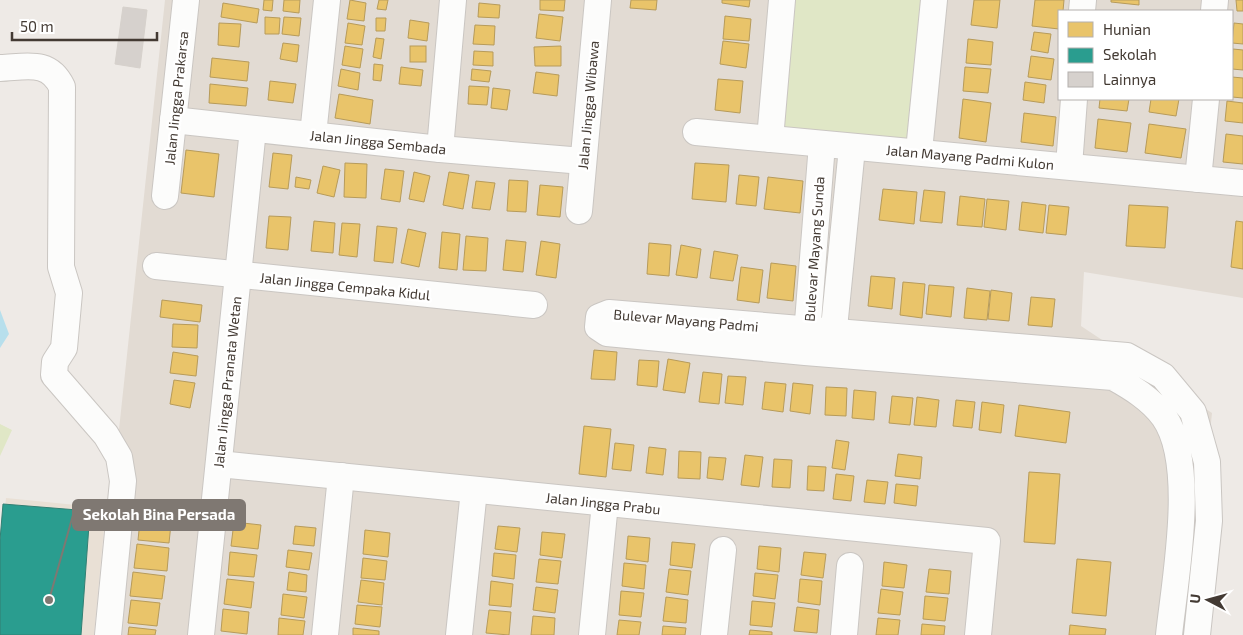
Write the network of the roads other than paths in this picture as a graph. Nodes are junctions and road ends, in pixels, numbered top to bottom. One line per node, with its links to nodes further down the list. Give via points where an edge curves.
1 (186, 0): 10 (street, Jalan Jingga Prakarsa)
2 (327, 0): 13 (street)
3 (452, 0): 17 (street)
4 (598, 0): 19 (street, Jalan Jingga Wibawa)
5 (782, 0): 14 (street)
6 (934, 0): 18 (street)
7 (0, 68): 37 (street, via 43,67 57,76 62,87 60,267 69,293 64,348 55,362 54,375 106,435 119,457 123,481)
8 (1074, 100): 20 (street)
9 (1206, 100): 21 (street)
10 (173, 120): 11 (street, Jalan Jingga Sembada); 23 (street, Jalan Jingga Prakarsa)
11 (253, 129): 13 (street, Jalan Jingga Sembada); 26 (street, Jalan Jingga Pranata Wetan)
12 (696, 132): 14 (street, Jalan Mayang Padmi Kulon)
13 (313, 135): 17 (street, Jalan Jingga Sembada)
14 (770, 139): 15 (street, Jalan Mayang Padmi Kulon)
15 (822, 144): 16 (street, Jalan Mayang Padmi Kulon); 28 (street, Bulevar Mayang Sunda)
16 (852, 148): 18 (street, Jalan Mayang Padmi Kulon); 28 (street, Bulevar Mayang Sunda)
17 (440, 149): 19 (street, Jalan Jingga Sembada)
18 (918, 151): 20 (street, Jalan Mayang Padmi Kulon)
19 (583, 161): 24 (street, Jalan Jingga Wibawa)
20 (1068, 166): 21 (street, Jalan Mayang Padmi Kulon)
21 (1198, 178): 22 (street, Jalan Mayang Padmi Kulon)
22 (1243, 183)
23 (165, 196)
24 (579, 211)
25 (156, 266): 26 (street, Jalan Jingga Cempaka Kidul)
26 (238, 275): 27 (street, Jalan Jingga Cempaka Kidul); 29 (street, Jalan Jingga Pranata Wetan)
27 (534, 306)
28 (819, 342): 28 (street, Bulevar Mayang Padmi, via 607,334 602,332 598,322 603,314 609,313); 33 (street, Bulevar Mayang Padmi, via 1113,377 1138,391 1164,417 1180,456); 35 (street, Bulevar Mayang Padmi, via 1127,356 1164,376 1192,412 1207,462 1209,521)
29 (219, 464): 30 (street, Jalan Jingga Prabu); 38 (street, Jalan Jingga Pranata Wetan)
30 (341, 476): 31 (street, Jalan Jingga Prabu); 39 (street)
31 (474, 490): 32 (street, Jalan Jingga Prabu); 40 (street)
32 (605, 503): 41 (street); 44 (street, Jalan Jingga Prabu, via 987,541)
33 (1180, 534): 35 (street); 45 (street, Bulevar Mayang Padmi)
34 (723, 550): 42 (street)
35 (1206, 550): 46 (street, Bulevar Mayang Padmi)
36 (850, 566): 43 (street)
37 (108, 635)
38 (201, 635)
39 (325, 635)
40 (459, 635)
41 (592, 635)
42 (714, 635)
43 (844, 635)
44 (978, 635)
45 (1169, 635)
46 (1197, 635)

